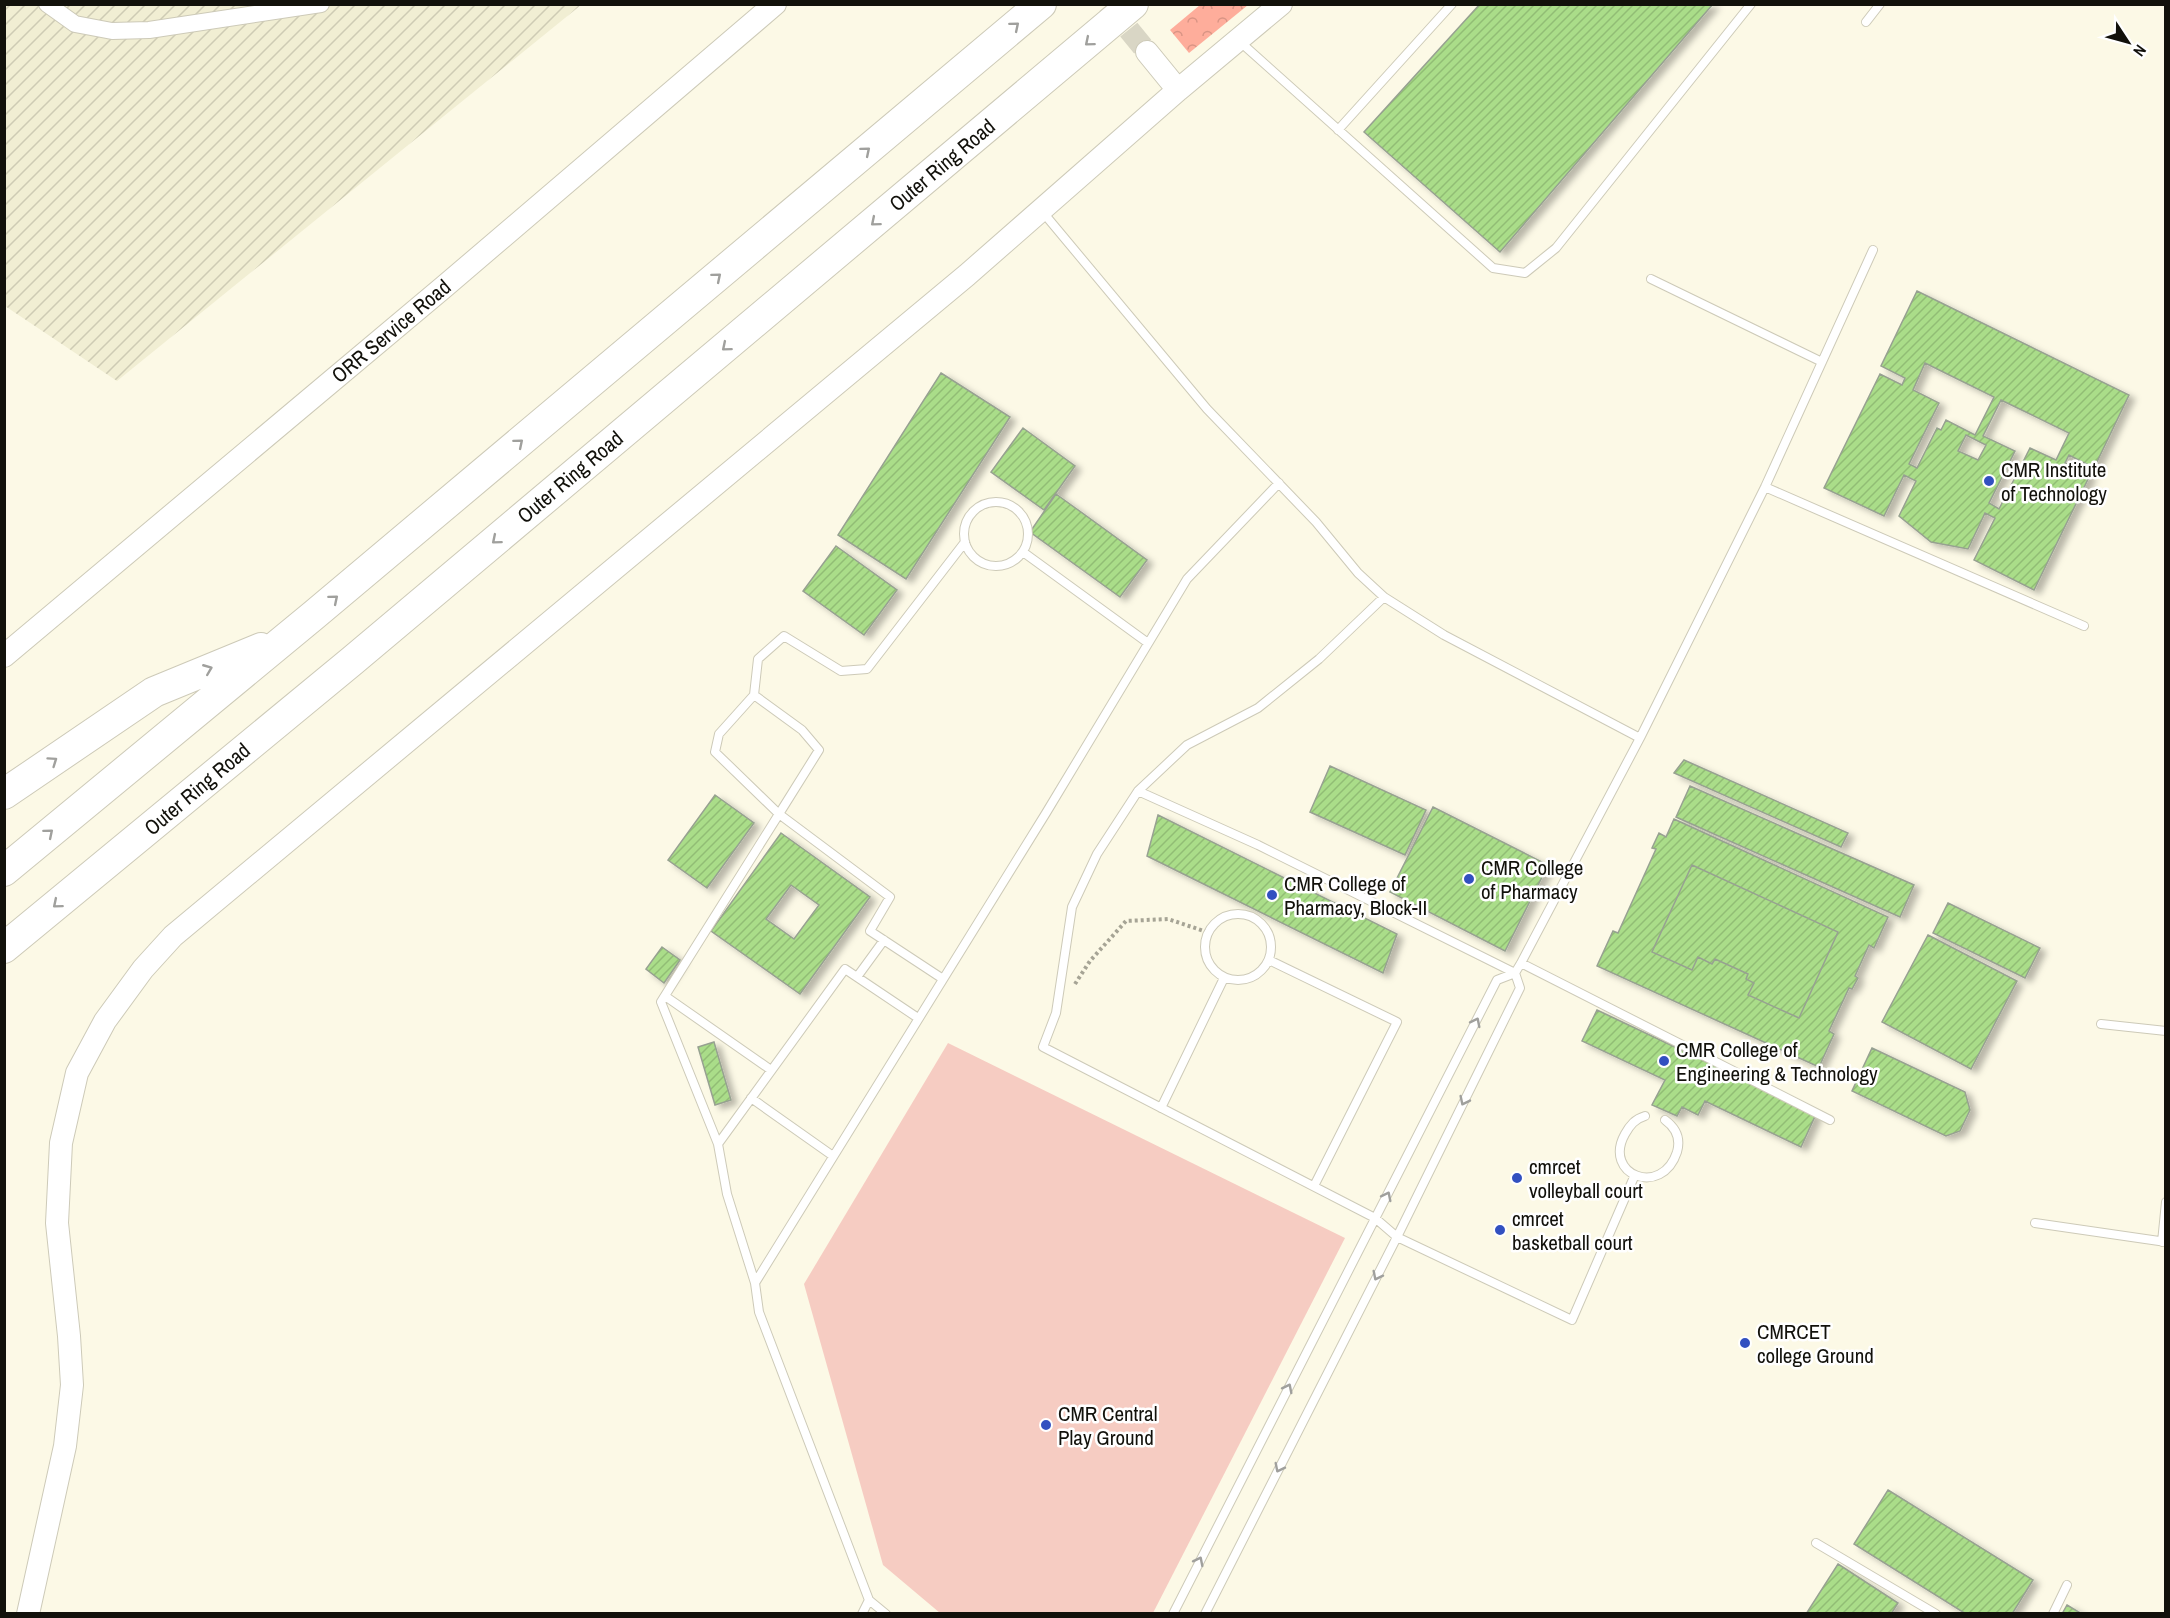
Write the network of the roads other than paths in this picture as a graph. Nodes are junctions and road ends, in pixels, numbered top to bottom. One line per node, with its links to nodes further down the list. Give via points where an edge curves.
1 (47, 4): 2 (street, via 75,24 112,32)
2 (321, 4)
3 (776, 4): 27 (main road, ORR Service Road)
4 (1041, 4): 25 (highway, one-way to 4)
5 (1133, 4): 35 (highway, Outer Ring Road, one-way to 35)
6 (1281, 4): 11 (main road)
7 (1452, 4): 14 (lane)
8 (1751, 4): 14 (lane, via 1556,248 1525,273 1493,268)
9 (1880, 4): 10 (lane)
10 (1866, 22)
11 (1238, 40): 13 (main road); 14 (lane)
12 (1147, 52): 13 (main road)
13 (1178, 90): 15 (main road)
14 (1338, 130)
15 (1041, 210): 19 (lane, via 1207,409); 65 (main road, via 173,936 105,1021 77,1073 61,1143 57,1223 72,1385 65,1446)
16 (1873, 250): 18 (lane)
17 (1651, 279): 18 (lane)
18 (1822, 362): 20 (lane)
19 (1279, 483): 23 (lane); 26 (lane, via 1187,579)
20 (1765, 487): 24 (lane); 29 (lane)
21 (965, 542): 22 (lane, via 974,558 991,566 1009,564); 22 (lane, via 966,524 976,509 1002,503 1011,505 1024,517 1029,535); 28 (lane, via 867,669 841,671 784,636 758,659)
22 (1023, 552): 26 (lane)
23 (1384, 597): 29 (lane, via 1443,635); 30 (lane, via 1319,659 1258,708 1187,745)
24 (2084, 626)
25 (289, 636): 31 (highway, one-way to 25, via 154,692); 33 (highway, one-way to 25)
26 (1148, 643): 41 (lane)
27 (4, 656)
28 (754, 695): 32 (lane, via 802,730 819,750); 32 (lane, via 719,734 715,752)
29 (1640, 738): 37 (lane)
30 (1138, 791): 38 (lane, via 1258,845); 48 (lane, via 1097,854 1072,908 1056,1013 1043,1047)
31 (4, 794)
32 (780, 814): 34 (lane, via 890,897 870,931); 42 (lane)
33 (4, 871)
34 (884, 940): 39 (lane); 41 (lane)
35 (4, 948)
36 (1269, 960): 40 (lane, via 1258,974 1242,980); 40 (lane, via 1272,943 1265,927 1252,916 1235,913 1219,919 1207,932 1204,950 1210,967); 55 (lane, via 1398,1023)
37 (1521, 963): 38 (lane); 51 (lane)
38 (1515, 973): 57 (lane, one-way to 38, via 1497,980); 59 (lane, one-way to 59, via 1520,988)
39 (857, 977): 43 (lane); 46 (lane, via 845,969)
40 (1224, 978): 48 (lane)
41 (943, 980): 43 (lane)
42 (665, 996): 46 (lane); 52 (lane, via 661,1002)
43 (918, 1018): 53 (lane)
44 (2101, 1024): 45 (lane)
45 (2166, 1031)
46 (771, 1070): 47 (lane)
47 (750, 1098): 52 (lane); 53 (lane)
48 (1161, 1108): 55 (lane)
49 (1645, 1116): 54 (lane, via 1629,1126 1620,1147 1620,1158)
50 (1665, 1120): 54 (lane, via 1677,1132 1677,1154 1665,1172 1649,1178)
51 (1830, 1120)
52 (718, 1144): 61 (lane, via 727,1194)
53 (832, 1156): 61 (lane)
54 (1634, 1177): 59 (lane, via 1572,1320)
55 (1314, 1186): 57 (lane)
56 (2166, 1202): 60 (lane)
57 (1375, 1218): 59 (lane); 68 (lane, one-way to 57)
58 (2035, 1223): 60 (lane)
59 (1397, 1237): 69 (lane, one-way to 69)
60 (2164, 1242)
61 (755, 1283): 64 (lane, via 759,1312)
62 (1816, 1543): 70 (lane)
63 (2067, 1586): 71 (lane)
64 (869, 1600): 66 (lane); 67 (lane)
65 (28, 1614)
66 (862, 1614)
67 (886, 1614)
68 (1173, 1614)
69 (1205, 1614)
70 (1936, 1614)
71 (2053, 1614)

